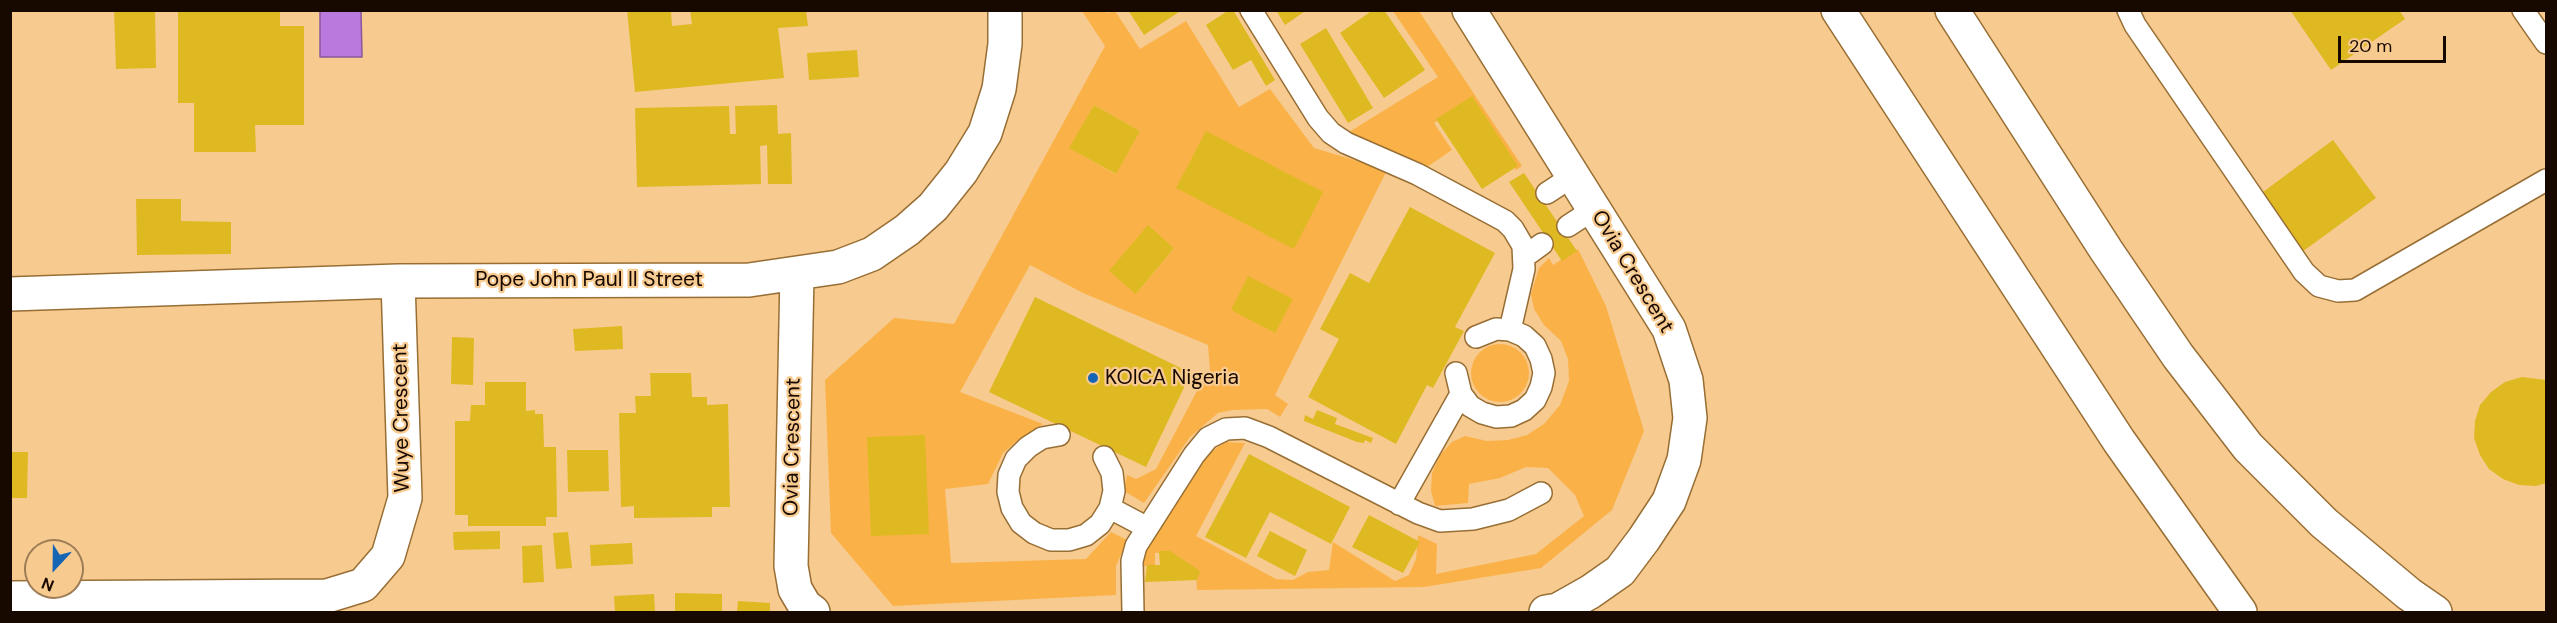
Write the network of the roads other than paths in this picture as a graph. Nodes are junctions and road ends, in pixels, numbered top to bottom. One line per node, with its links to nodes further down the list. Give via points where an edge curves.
1 (1005, 10): 12 (street, Pope John Paul II Street, via 999,89 985,133 961,172 933,207 872,254 838,267)
2 (1251, 10): 11 (lane, via 1331,133 1513,216)
3 (1469, 10): 28 (street, Ovia Crescent, via 1581,218 1669,329 1686,380 1688,428 1684,460 1669,501 1620,571 1582,597)
4 (1838, 10): 29 (street, via 2119,441)
5 (1952, 10): 30 (street, via 2106,250 2178,356 2248,447 2324,524)
6 (2128, 10): 9 (lane, via 2135,26 2304,272 2319,286 2355,290)
7 (2523, 10): 8 (lane)
8 (2547, 43)
9 (2547, 180)
10 (1542, 244): 11 (lane)
11 (1524, 257): 15 (lane, via 1522,284)
12 (797, 274): 13 (street, Pope John Paul II Street, via 749,280); 26 (street, Ovia Crescent, via 790,566 795,589)
13 (398, 281): 14 (street, Pope John Paul II Street); 25 (street, Wuye Crescent, via 405,498 388,555 363,585 327,596)
14 (10, 294)
15 (1510, 330): 16 (lane, via 1496,329); 18 (lane, via 1524,336 1541,359 1544,373 1535,400 1511,416 1496,417 1470,406)
16 (1476, 337)
17 (1456, 373): 18 (lane)
18 (1461, 394): 22 (lane)
19 (1059, 435): 23 (lane, via 1042,438 1028,447 1016,459 1009,475 1008,492 1021,523 1051,540 1069,540 1086,535 1100,524)
20 (1104, 457): 23 (lane, via 1112,473 1114,491)
21 (1541, 493): 22 (lane, via 1509,510 1473,519 1440,521)
22 (1399, 504): 24 (lane, via 1269,437 1245,428 1226,429 1208,438)
23 (1110, 508): 24 (lane)
24 (1146, 527): 27 (lane, via 1132,561)
25 (10, 598)
26 (813, 612)
27 (1133, 612)
28 (1546, 612)
29 (2240, 612)
30 (2435, 612)

